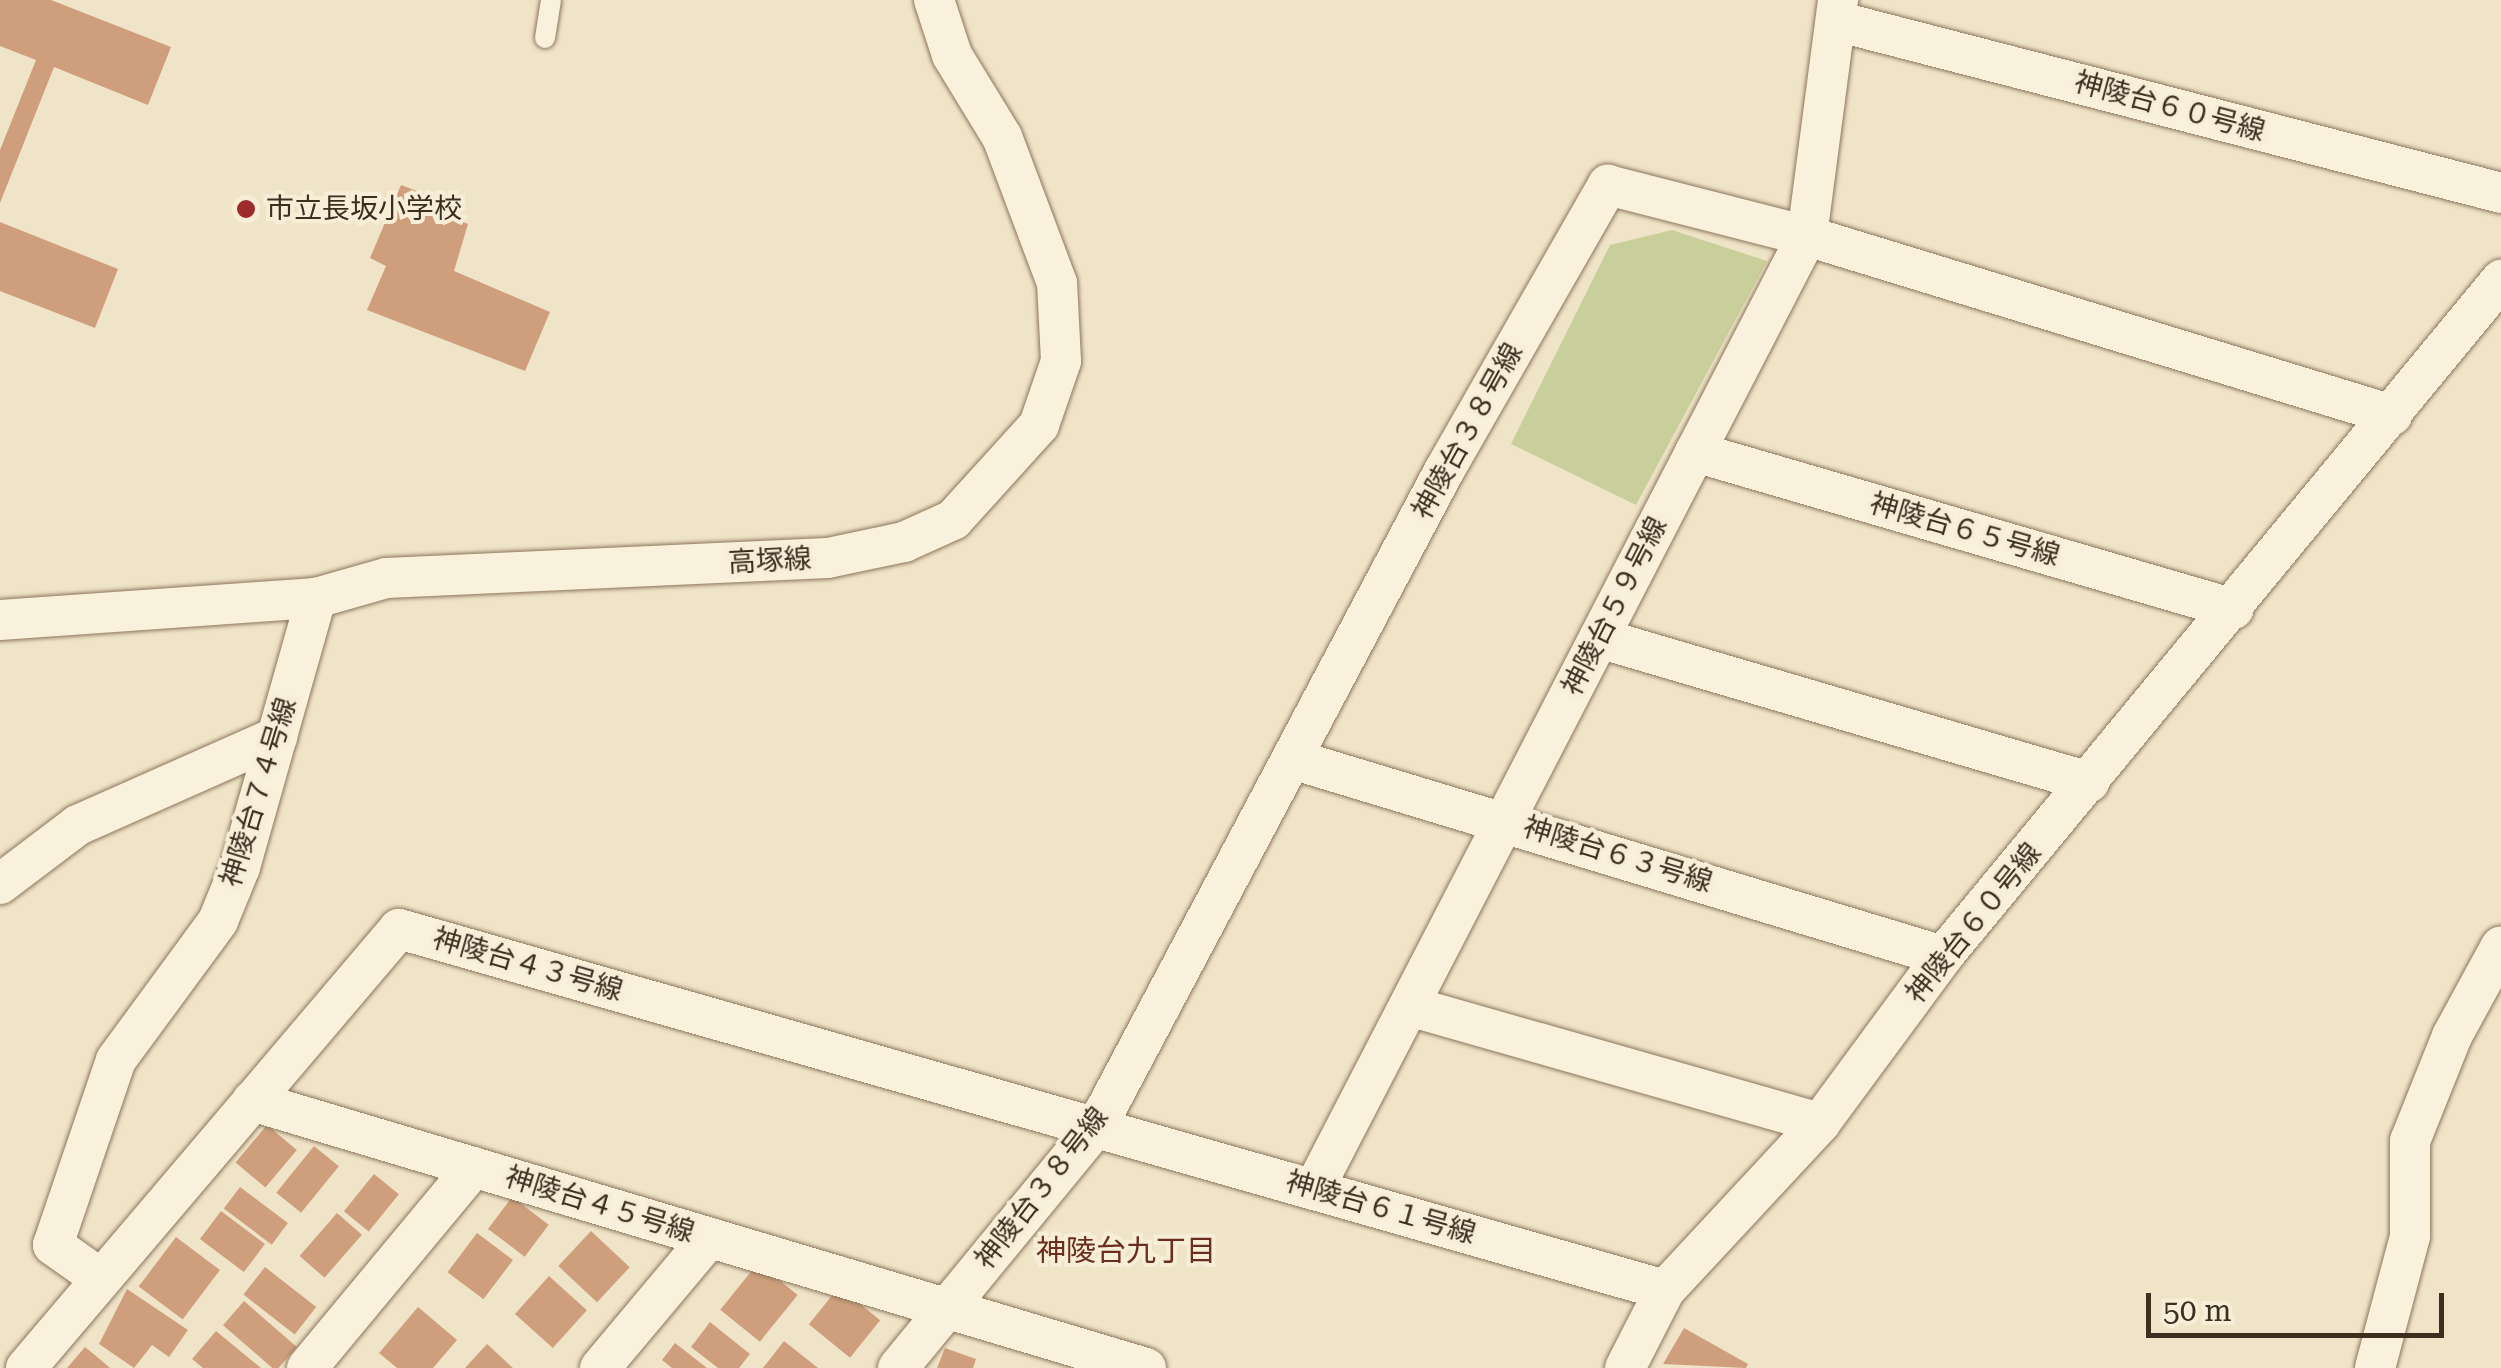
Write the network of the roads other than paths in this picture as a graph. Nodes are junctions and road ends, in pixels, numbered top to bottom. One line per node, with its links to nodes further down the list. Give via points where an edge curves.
1 (551, 0): 4 (lane)
2 (934, 0): 10 (street, 高塚線, via 952,54 1002,137 1057,283 1061,360 1039,425 953,520 904,542 828,558 386,578)
3 (1839, 11): 5 (street, 神陵台６０号線); 6 (street, 神陵台５９号線)
4 (546, 38)
5 (2501, 193)
6 (1806, 236): 8 (street, 神陵台３８号線); 9 (street, 神陵台５９号線); 15 (street, 神陵台３８号線, via 1608,185)
7 (2501, 280): 8 (street)
8 (2392, 414): 11 (street, 神陵台６０号線)
9 (1695, 452): 11 (street, 神陵台６５号線); 13 (street, 神陵台５９号線)
10 (316, 598): 12 (street, 高塚線); 14 (street, 神陵台７４号線)
11 (2234, 609): 16 (street, 神陵台６０号線)
12 (0, 620)
13 (1599, 638): 16 (street); 17 (street, 神陵台５９号線)
14 (277, 737): 18 (street, via 78,825); 28 (street, 神陵台７４号線, via 218,922 116,1060 53,1245)
15 (1292, 760): 17 (street, 神陵台６３号線); 24 (street, 神陵台３８号線)
16 (2089, 782): 20 (street, 神陵台６０号線)
17 (1505, 819): 20 (street, 神陵台６３号線); 21 (street, 神陵台５９号線)
18 (0, 884)
19 (2501, 946): 37 (street, via 2452,1036 2410,1140 2410,1236)
20 (1943, 956): 23 (street, 神陵台６０号線)
21 (1409, 1006): 23 (street); 26 (street, 神陵台５９号線)
22 (252, 1101): 24 (street, 神陵台４３号線, via 399,929); 25 (street, 神陵台４５号線); 28 (street, 神陵台４３号線)
23 (1820, 1124): 29 (street, 神陵台６０号線)
24 (1097, 1126): 26 (street, 神陵台６１号線); 30 (street, 神陵台３８号線)
25 (474, 1167): 27 (street, 神陵台４５号線); 32 (street)
26 (1314, 1189): 29 (street, 神陵台６１号線)
27 (709, 1238): 30 (street, 神陵台４５号線); 33 (street)
28 (100, 1280): 31 (street, 神陵台４３号線)
29 (1665, 1290): 36 (street, 神陵台６０号線)
30 (947, 1309): 34 (street, 神陵台３８号線); 35 (street, 神陵台４５号線)
31 (26, 1368)
32 (307, 1368)
33 (600, 1368)
34 (898, 1368)
35 (1146, 1368)
36 (1625, 1368)
37 (2374, 1368)

